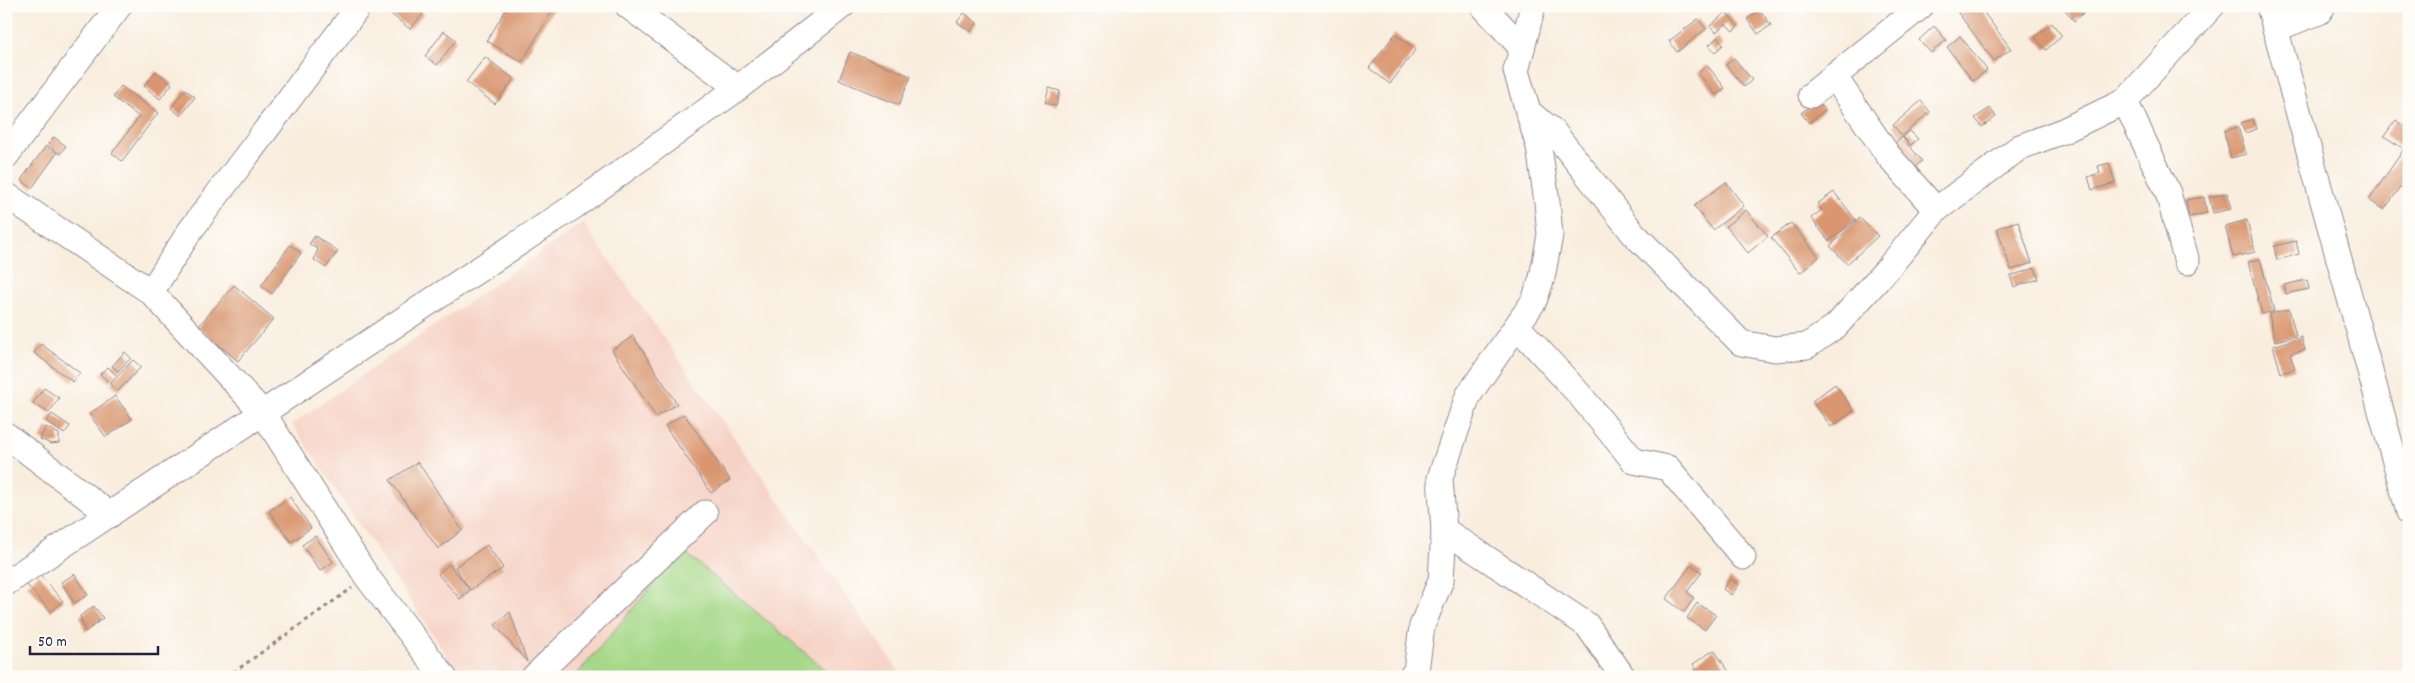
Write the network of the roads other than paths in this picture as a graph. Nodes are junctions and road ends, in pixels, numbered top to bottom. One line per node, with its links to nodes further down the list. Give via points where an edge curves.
1 (119, 6): 17 (street)
2 (359, 6): 21 (street, via 190,231)
3 (628, 6): 13 (street)
4 (842, 6): 13 (street)
5 (1483, 6): 11 (street)
6 (1533, 6): 11 (street)
7 (1921, 6): 12 (street)
8 (2212, 6): 15 (street)
9 (2322, 6): 10 (street, via 2319,12)
10 (2272, 18): 25 (street)
11 (1522, 48): 16 (street, via 1516,71)
12 (1834, 76): 14 (street); 19 (street, via 1888,155)
13 (738, 88): 23 (street, via 573,207)
14 (1811, 95)
15 (2125, 101): 19 (street, via 2063,131 2020,147); 20 (street, via 2168,193)
16 (1528, 112): 19 (street, via 1553,131 1633,233 1740,343 1775,349 1807,346 1836,326); 22 (street, via 1539,147 1550,235 1534,301)
17 (6, 156)
18 (6, 195): 21 (street)
19 (1936, 210)
20 (2187, 262)
21 (151, 292): 23 (street)
22 (1517, 326): 28 (street, via 1468,396 1440,478); 29 (street, via 1579,394 1634,462 1668,468)
23 (263, 413): 27 (street); 31 (street, via 367,577)
24 (6, 435): 27 (street)
25 (2409, 512)
26 (705, 513): 32 (street)
27 (110, 515): 30 (street)
28 (1444, 530): 33 (street, via 1441,580 1422,626 1416,671); 34 (street, via 1587,624)
29 (1743, 557)
30 (6, 583)
31 (444, 677)
32 (534, 677)
33 (1411, 677)
34 (1623, 677)

